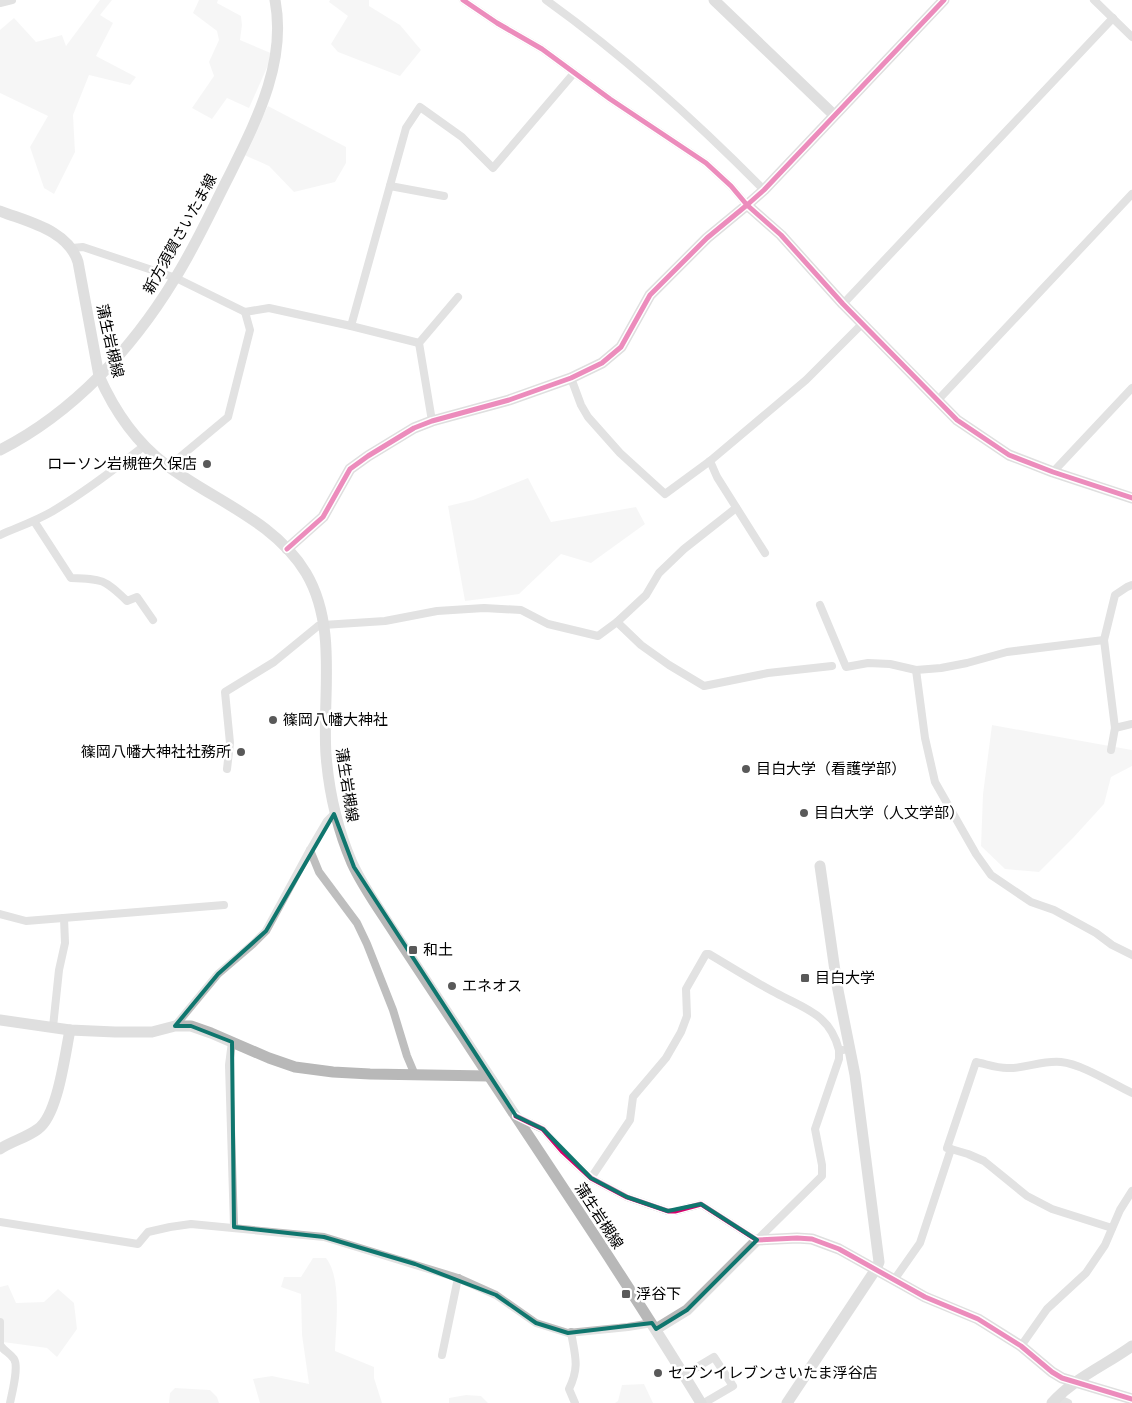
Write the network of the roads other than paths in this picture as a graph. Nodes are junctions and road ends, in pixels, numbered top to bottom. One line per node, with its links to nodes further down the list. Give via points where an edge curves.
1 (12, 0): 7 (street)
2 (275, 0): 20 (street, 新方須賀さいたま線, via 277,46 268,89 249,136)
3 (463, 0): 11 (street)
4 (546, 0): 14 (street, via 670,101)
5 (944, 0): 12 (street)
6 (1094, 0): 9 (street)
7 (0, 3)
8 (721, 3): 12 (street)
9 (1113, 18): 10 (street); 22 (street)
10 (1132, 37)
11 (574, 73): 13 (street, via 492,168 462,137 420,106 406,128); 17 (street, via 706,163)
12 (834, 115): 14 (street)
13 (390, 186): 16 (street); 25 (street)
14 (764, 190): 17 (street)
15 (1132, 194): 30 (street)
16 (444, 196)
17 (747, 205): 22 (street, via 781,235); 28 (street, via 707,238 650,295 621,347 602,363)
18 (0, 211): 19 (street, via 51,231)
19 (72, 248): 20 (street, via 83,248); 27 (street, 蒲生岩槻線, via 78,262)
20 (176, 278): 23 (street); 27 (street, 新方須賀さいたま線, via 135,337)
21 (458, 297): 26 (street)
22 (843, 304): 24 (street)
23 (245, 312): 25 (street, via 269,308); 35 (street, via 250,330 228,417)
24 (862, 324): 30 (street); 34 (street, via 806,380)
25 (351, 326): 26 (street)
26 (418, 343): 31 (street)
27 (99, 376): 32 (street, 蒲生岩槻線, via 124,420); 33 (street, 新方須賀さいたま線, via 49,419)
28 (571, 378): 31 (street, via 489,406); 34 (street, via 588,418 665,494)
29 (1132, 388): 36 (street)
30 (937, 401): 36 (street, via 957,420 1009,455)
31 (432, 420): 41 (street, via 350,469 323,517)
32 (144, 446): 35 (street, 蒲生岩槻線); 39 (street, via 100,480)
33 (0, 450)
34 (710, 461): 38 (street)
35 (168, 467): 41 (street, 蒲生岩槻線, via 266,530)
36 (1053, 472): 37 (street)
37 (1132, 498)
38 (736, 508): 42 (street); 46 (street, via 684,549 659,573 646,595)
39 (34, 521): 40 (street); 45 (street, via 71,578 108,582 127,601 137,596)
40 (0, 535)
41 (287, 549): 47 (street, 蒲生岩槻線, via 311,584)
42 (765, 553)
43 (1132, 585): 48 (street, via 1115,595)
44 (820, 606): 50 (street, via 846,667 868,663)
45 (153, 620)
46 (617, 622): 47 (street, via 598,636 548,624 521,610 484,608 437,611 385,621); 49 (street, via 641,645 704,686)
47 (323, 625): 54 (street, via 274,662 225,692 230,743); 55 (street, 蒲生岩槻線, via 326,754)
48 (1104, 640): 50 (street, via 1007,652 967,663); 52 (street)
49 (832, 666)
50 (916, 670): 61 (street, via 935,782 991,875 1031,902 1054,910)
51 (1132, 724): 52 (street)
52 (1115, 728): 53 (street)
53 (1111, 750)
54 (227, 769)
55 (334, 814): 56 (street); 69 (street, 蒲生岩槻線, via 350,858 366,888)
56 (310, 850): 63 (street, via 266,931 218,974); 68 (street, via 319,872 357,923 367,944)
57 (820, 866): 67 (street)
58 (224, 905): 60 (street)
59 (0, 914): 60 (street, via 26,921)
60 (64, 918): 64 (street, via 65,943)
61 (1132, 955)
62 (0, 1020): 64 (street)
63 (175, 1026): 65 (street, via 152,1032); 66 (street, via 191,1026)
64 (53, 1027): 65 (street)
65 (70, 1030): 72 (street, via 57,1094 49,1116 29,1136)
66 (232, 1042): 68 (street, via 295,1067); 77 (street)
67 (844, 1049): 74 (street, via 821,1018 809,1009 706,954 686,989 687,1016 681,1032 666,1058 632,1097 630,1120); 79 (street, via 815,1128 822,1176); 80 (street, via 879,1254)
68 (416, 1075): 69 (street)
69 (488, 1076): 71 (street, 蒲生岩槻線)
70 (1132, 1093): 73 (street, via 1074,1064 1042,1062 1006,1068 976,1062 947,1148)
71 (516, 1116): 74 (street, via 543,1129); 84 (street, 蒲生岩槻線)
72 (0, 1149)
73 (951, 1149): 78 (street, via 984,1162 1027,1196 1052,1210); 82 (street, via 920,1243)
74 (591, 1178): 79 (street, via 627,1197 668,1211 700,1204)
75 (1132, 1191): 78 (street)
76 (0, 1222): 77 (street, via 138,1244 148,1232 170,1226)
77 (234, 1227): 81 (street, via 324,1236)
78 (1112, 1228): 87 (street, via 1086,1273 1047,1309)
79 (756, 1240): 80 (street, via 812,1239); 84 (street, via 687,1310)
80 (876, 1269): 82 (street); 97 (street)
81 (458, 1278): 85 (street, via 496,1295 536,1322); 89 (street)
82 (894, 1280): 87 (street, via 978,1319)
83 (0, 1322): 86 (street)
84 (654, 1326): 85 (street); 90 (street, 蒲生岩槻線)
85 (571, 1332): 95 (street, via 576,1375 570,1389)
86 (0, 1344): 94 (street, via 14,1358 16,1366)
87 (1021, 1346): 91 (street, via 1052,1372)
88 (1132, 1346): 91 (street)
89 (442, 1355)
90 (684, 1375): 96 (street, 蒲生岩槻線); 96 (street, via 714,1356 733,1386)
91 (1073, 1383): 92 (street); 93 (street)
92 (1132, 1398)
93 (1054, 1400): 98 (street)
94 (10, 1403)
95 (575, 1403)
96 (703, 1403)
97 (787, 1403)
98 (1068, 1403)

